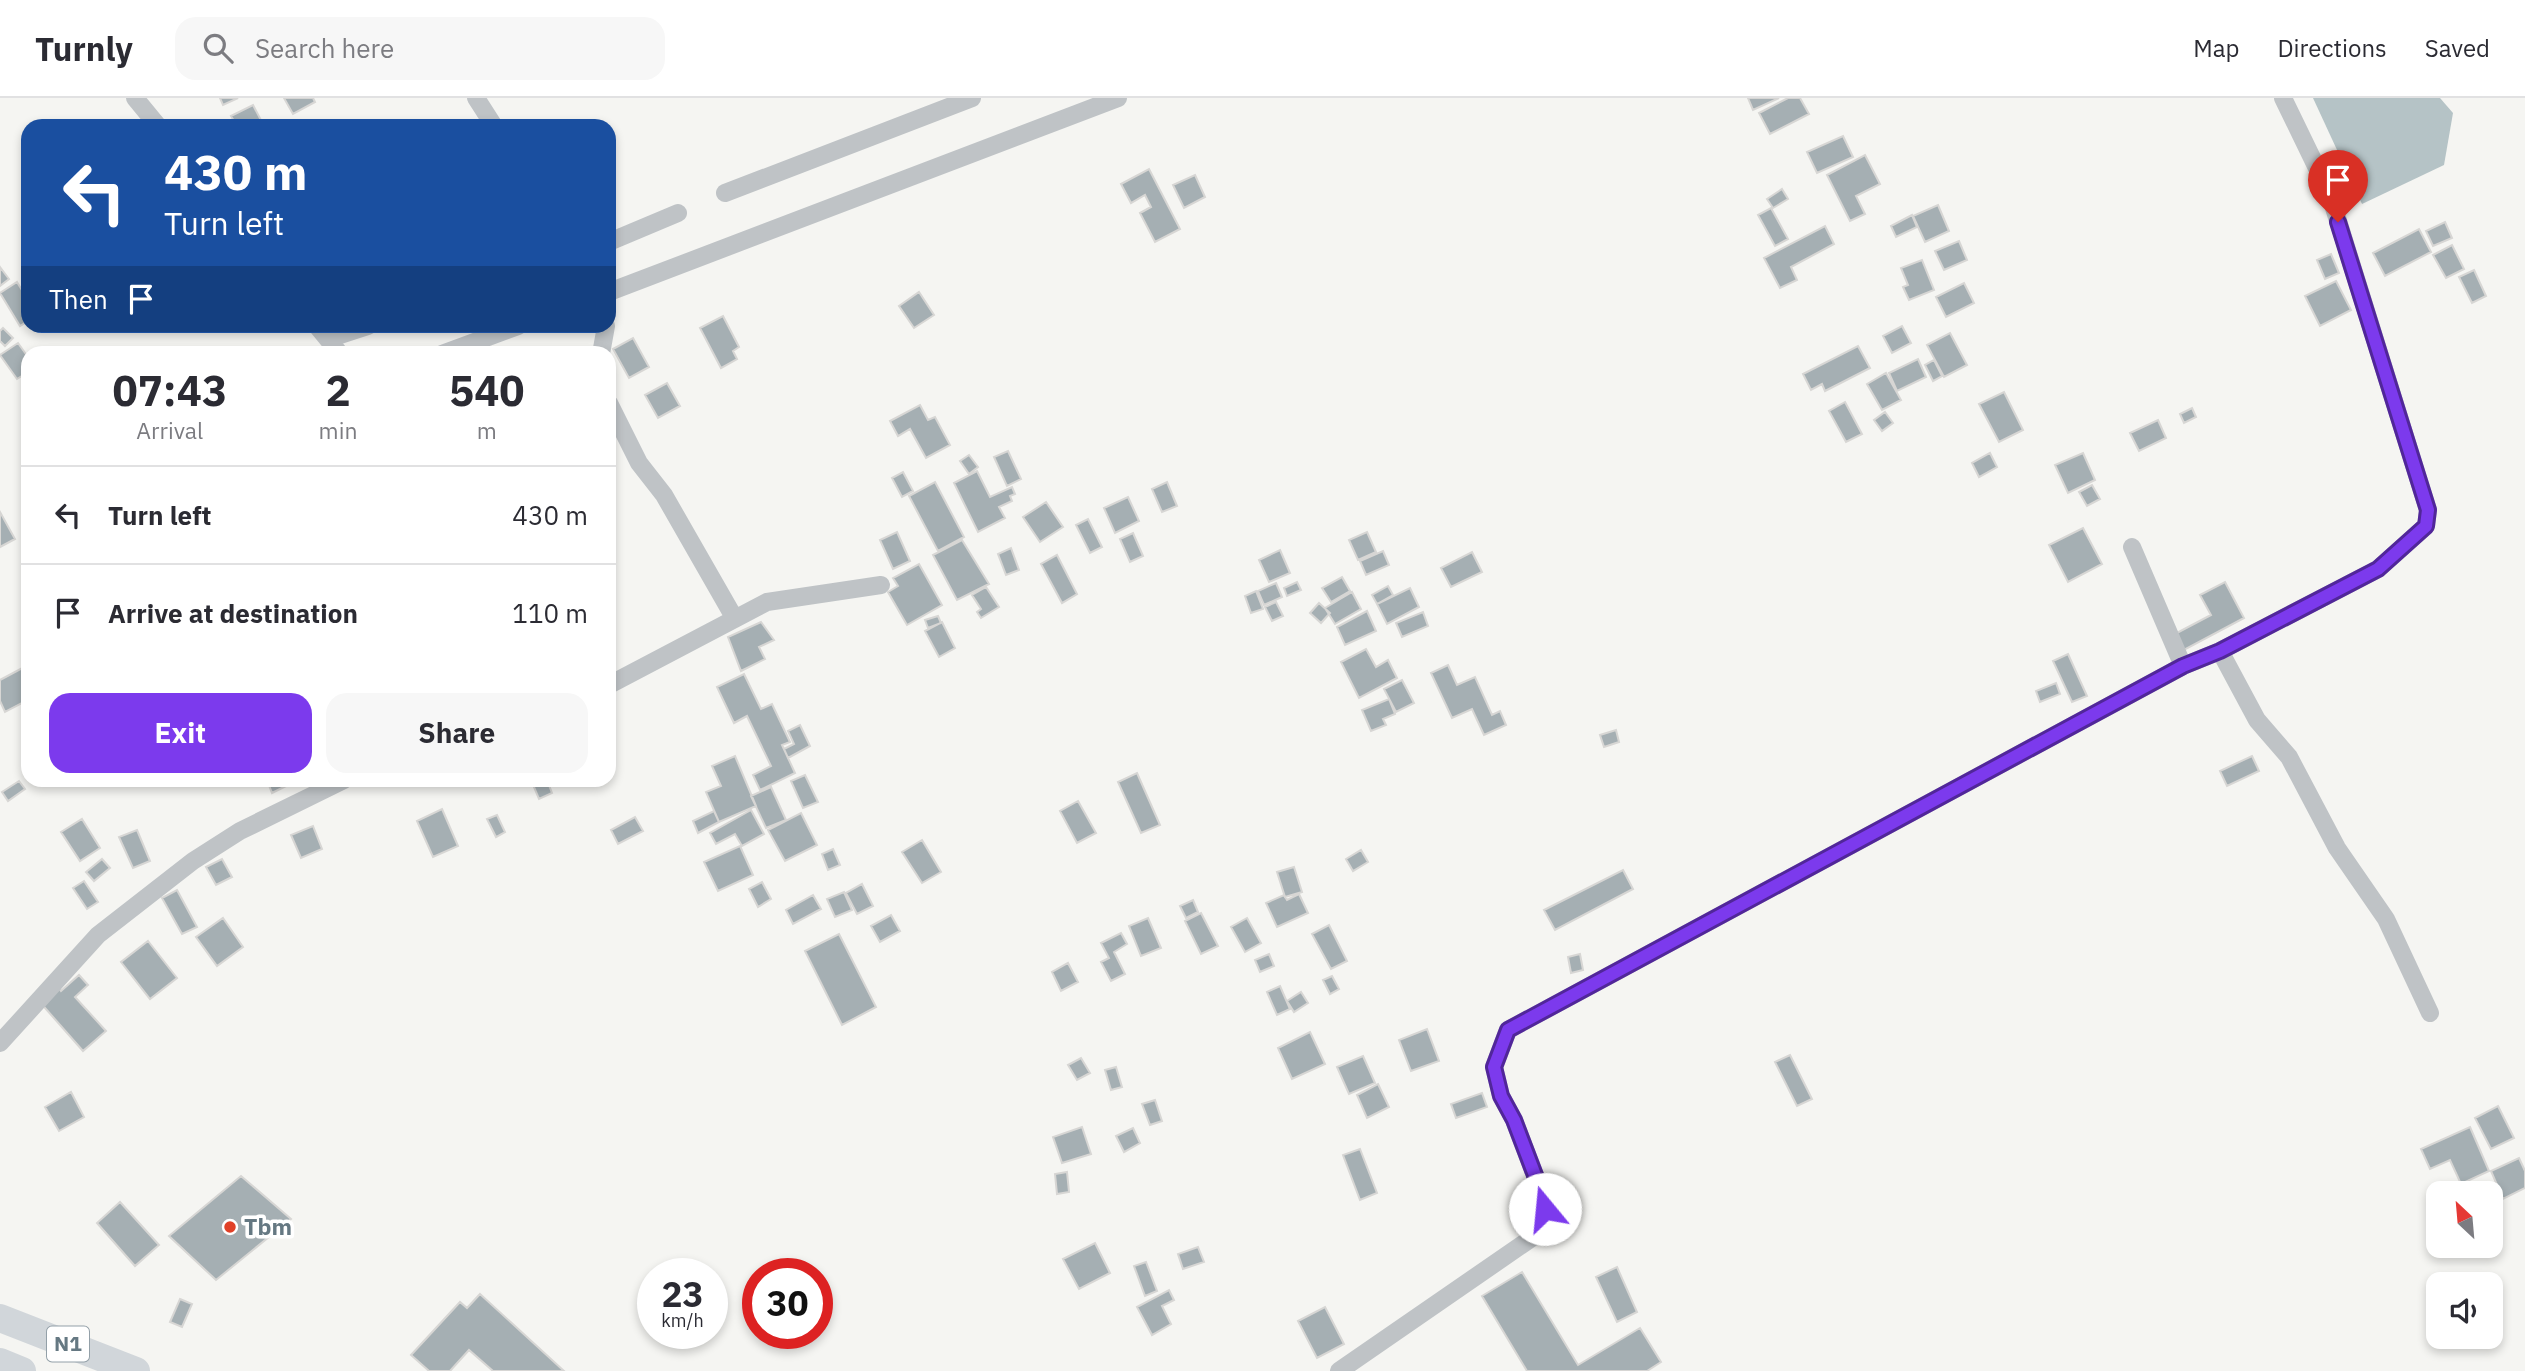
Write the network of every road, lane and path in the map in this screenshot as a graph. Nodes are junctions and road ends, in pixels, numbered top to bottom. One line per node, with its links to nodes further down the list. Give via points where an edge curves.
1 (135, 98): 6 (street)
2 (476, 98): 7 (street)
3 (972, 98): 8 (street)
4 (1118, 98): 11 (street)
5 (2283, 98): 18 (street, via 2330,195 2428,510 2426,526 2378,569)
6 (152, 119)
7 (490, 119)
8 (725, 194)
9 (678, 213): 10 (street)
10 (616, 239)
11 (616, 289)
12 (499, 333): 13 (street)
13 (464, 346)
14 (616, 417): 17 (street, via 639,463 664,495)
15 (2132, 547): 19 (street)
16 (881, 585): 17 (street, via 767,602)
17 (735, 619): 20 (street)
18 (2220, 651): 19 (street); 22 (street, via 2257,720 2289,757 2337,848 2386,919)
19 (2183, 666): 28 (street, via 1508,1030 1494,1067 1501,1096 1541,1191 1549,1226)
20 (616, 681)
21 (330, 787): 23 (street, via 240,831 193,861 99,936)
22 (2430, 1013)
23 (0, 1043)
24 (0, 1318): 27 (highway, N1)
25 (0, 1362): 26 (highway, N1)
26 (22, 1371)
27 (136, 1371)
28 (1339, 1371)

